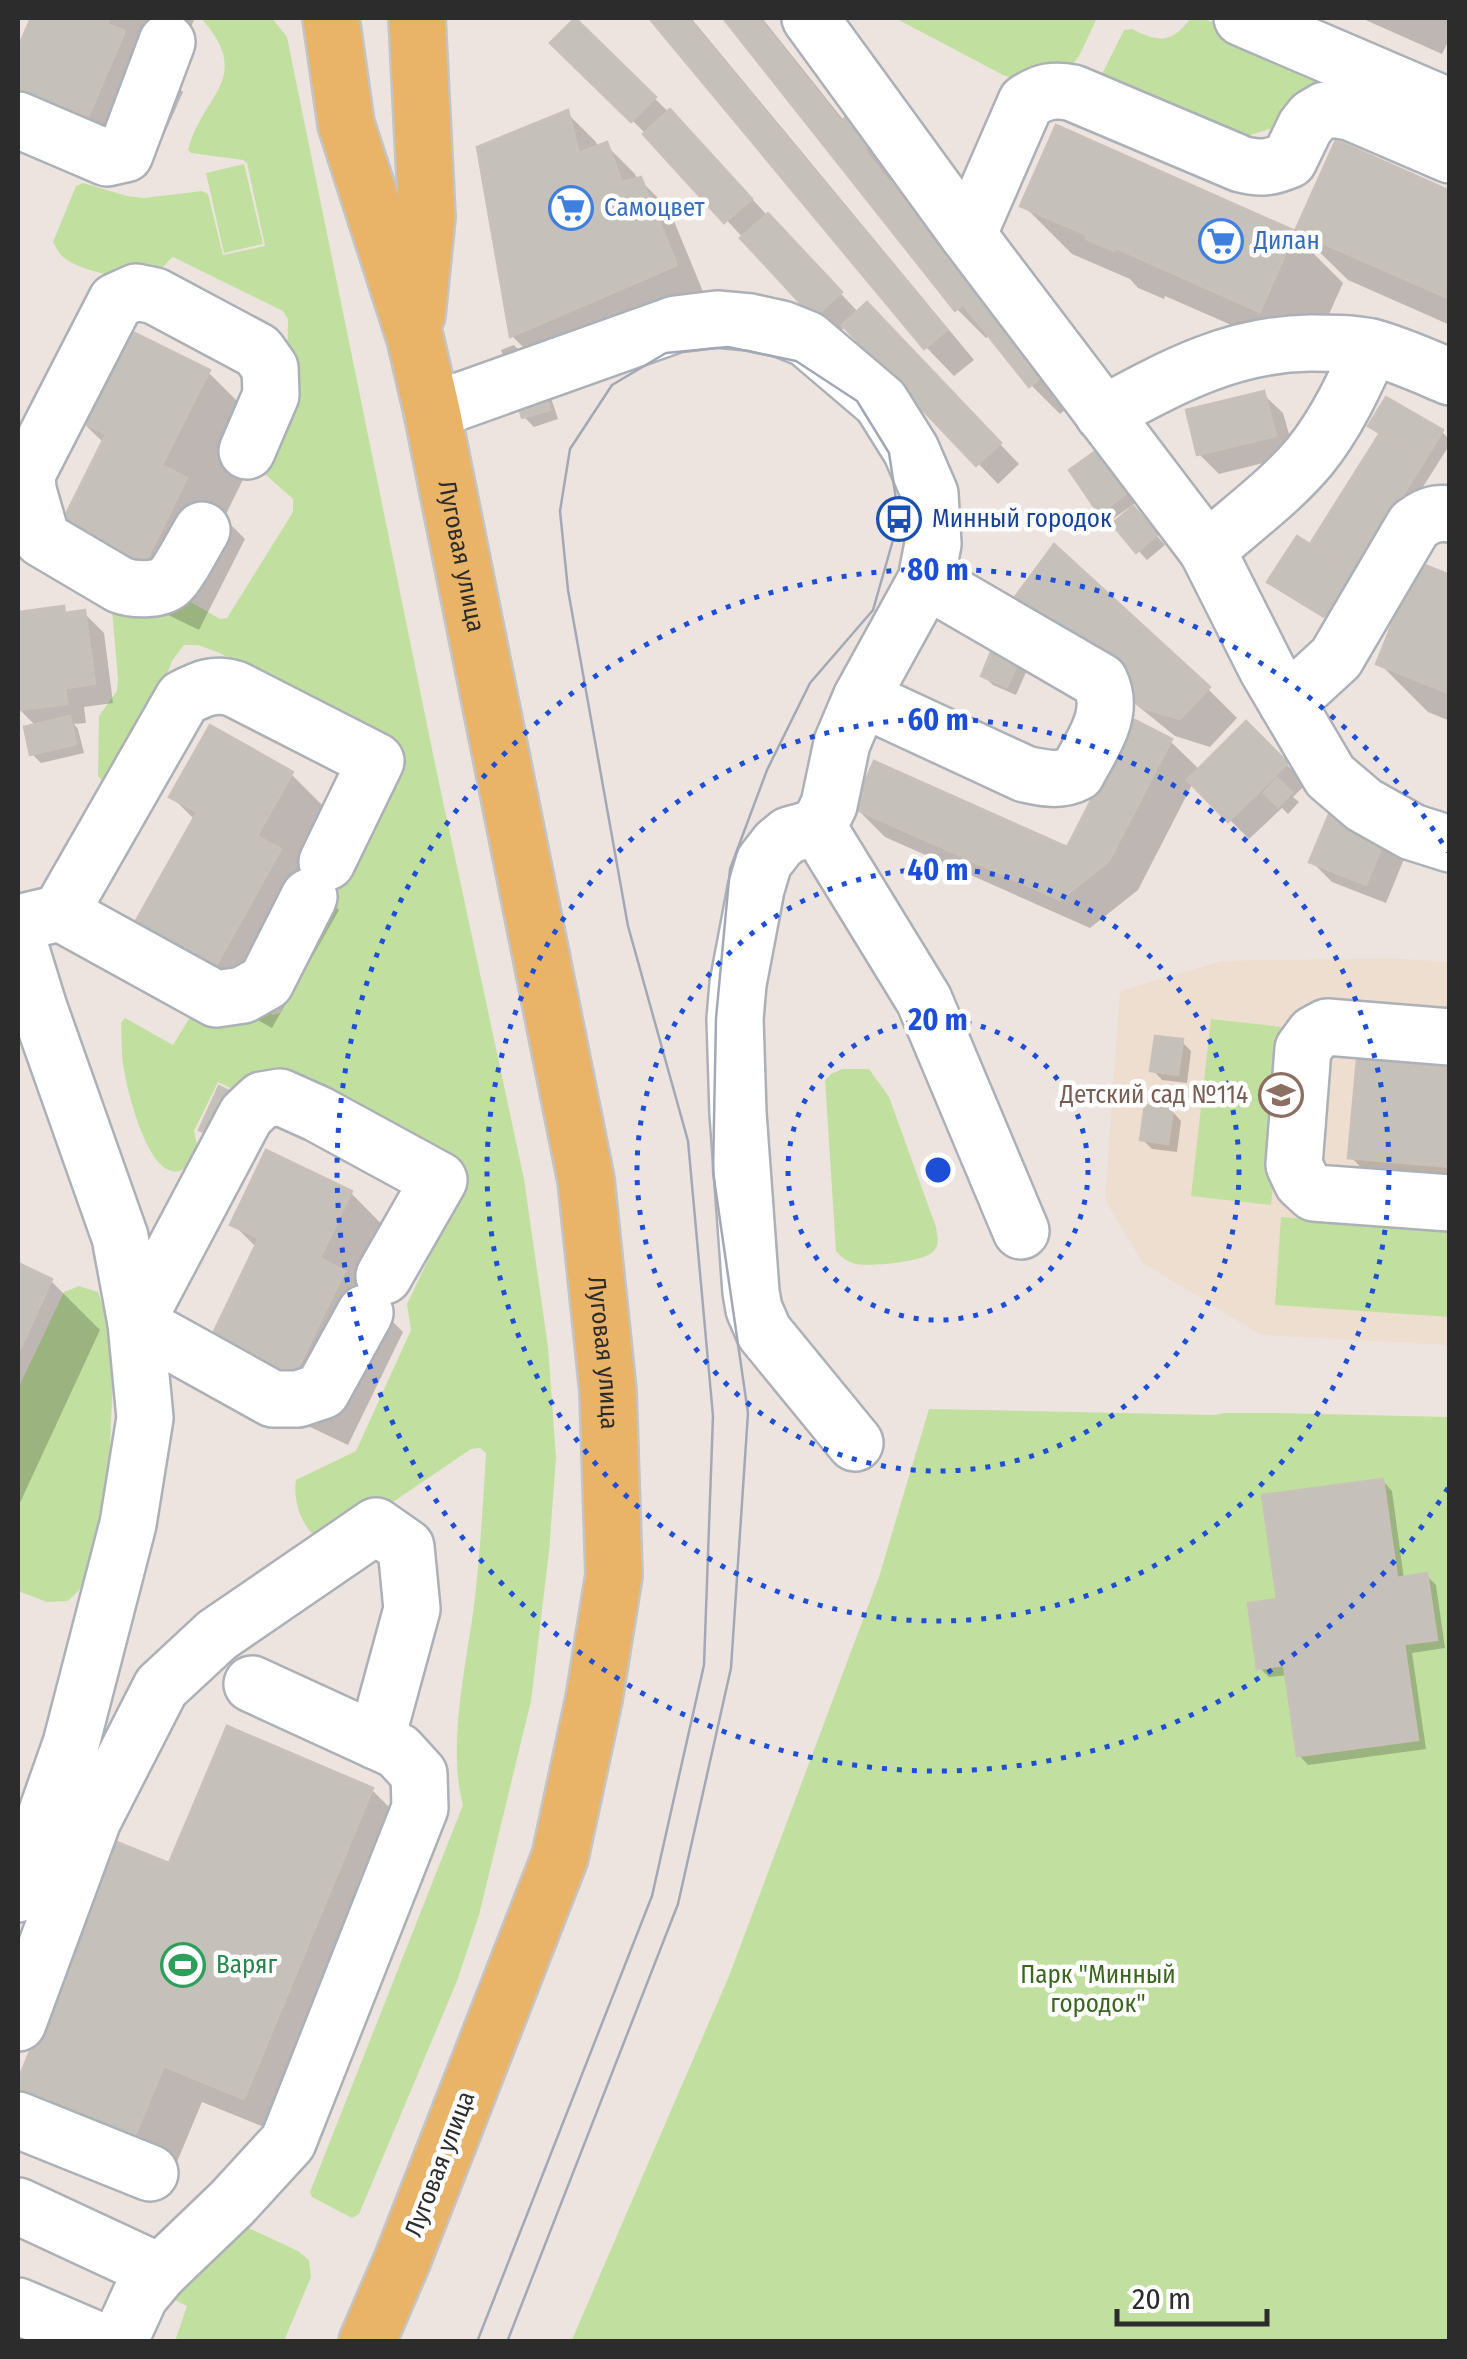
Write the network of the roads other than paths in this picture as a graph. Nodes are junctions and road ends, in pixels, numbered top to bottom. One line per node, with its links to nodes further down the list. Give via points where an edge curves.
1 (331, 18): 10 (main road, Луговая улица, via 346,124)
2 (416, 18): 10 (main road, Луговая улица, via 427,217)
3 (810, 18): 9 (street)
4 (1242, 18): 6 (street)
5 (167, 42): 7 (street, via 124,154 108,158)
6 (1450, 107)
7 (18, 120)
8 (1450, 155): 9 (street, via 1350,112 1325,110 1304,127 1289,160 1259,169 1054,89 1026,102)
9 (968, 235): 14 (street)
10 (415, 338): 13 (main road, Луговая улица)
11 (1371, 348): 12 (street); 14 (street, via 1280,343 1228,355); 18 (street, via 1310,456)
12 (1450, 377)
13 (432, 411): 20 (street, via 676,324 717,319 782,329 808,339 881,402 912,450 930,494 933,544); 42 (main road, Луговая улица, via 586,1180 608,1391 614,1574 560,1857)
14 (1103, 414): 18 (street)
15 (248, 451): 19 (street, via 271,395 270,368 258,351 154,296 126,296 116,301 27,474)
16 (1450, 514): 22 (street, via 1426,516 1414,525 1336,658)
17 (202, 530): 19 (street, via 169,582 154,587 131,590)
18 (1207, 550): 22 (street)
19 (30, 554)
20 (926, 580): 21 (street); 21 (street, via 1100,681 1105,717 1077,773 1051,779 1025,774)
21 (861, 698): 23 (street)
22 (1287, 703): 24 (street, via 1330,776 1364,805)
23 (818, 828): 28 (street, via 924,1000); 30 (street, via 788,835 760,876 738,984 738,1113 754,1309 764,1332)
24 (1450, 844)
25 (32, 925): 25 (street, via 216,1000 242,995 266,982 376,762 234,689 202,688 183,698); 29 (street, via 39,1008 120,1237)
26 (1450, 1037): 27 (street, via 1327,1027 1314,1034 1303,1050 1294,1166 1314,1193)
27 (1450, 1203)
28 (1021, 1232)
29 (136, 1323): 29 (street, via 246,1114 262,1100 280,1097 318,1114 439,1180 322,1391 273,1399); 33 (street, via 145,1418 128,1524 71,1744)
30 (855, 1442)
31 (252, 1684): 32 (street)
32 (376, 1742): 34 (street, via 412,1609 406,1547 376,1526 217,1636 161,1687 93,1820); 38 (street, via 398,1750 419,1774 420,1808 288,2142)
33 (18, 1894)
34 (18, 2023)
35 (18, 2120): 36 (street)
36 (150, 2173)
37 (18, 2206): 38 (street)
38 (160, 2272): 41 (street, via 140,2296)
39 (18, 2306): 40 (street)
40 (102, 2342)
41 (119, 2342)
42 (368, 2342)

